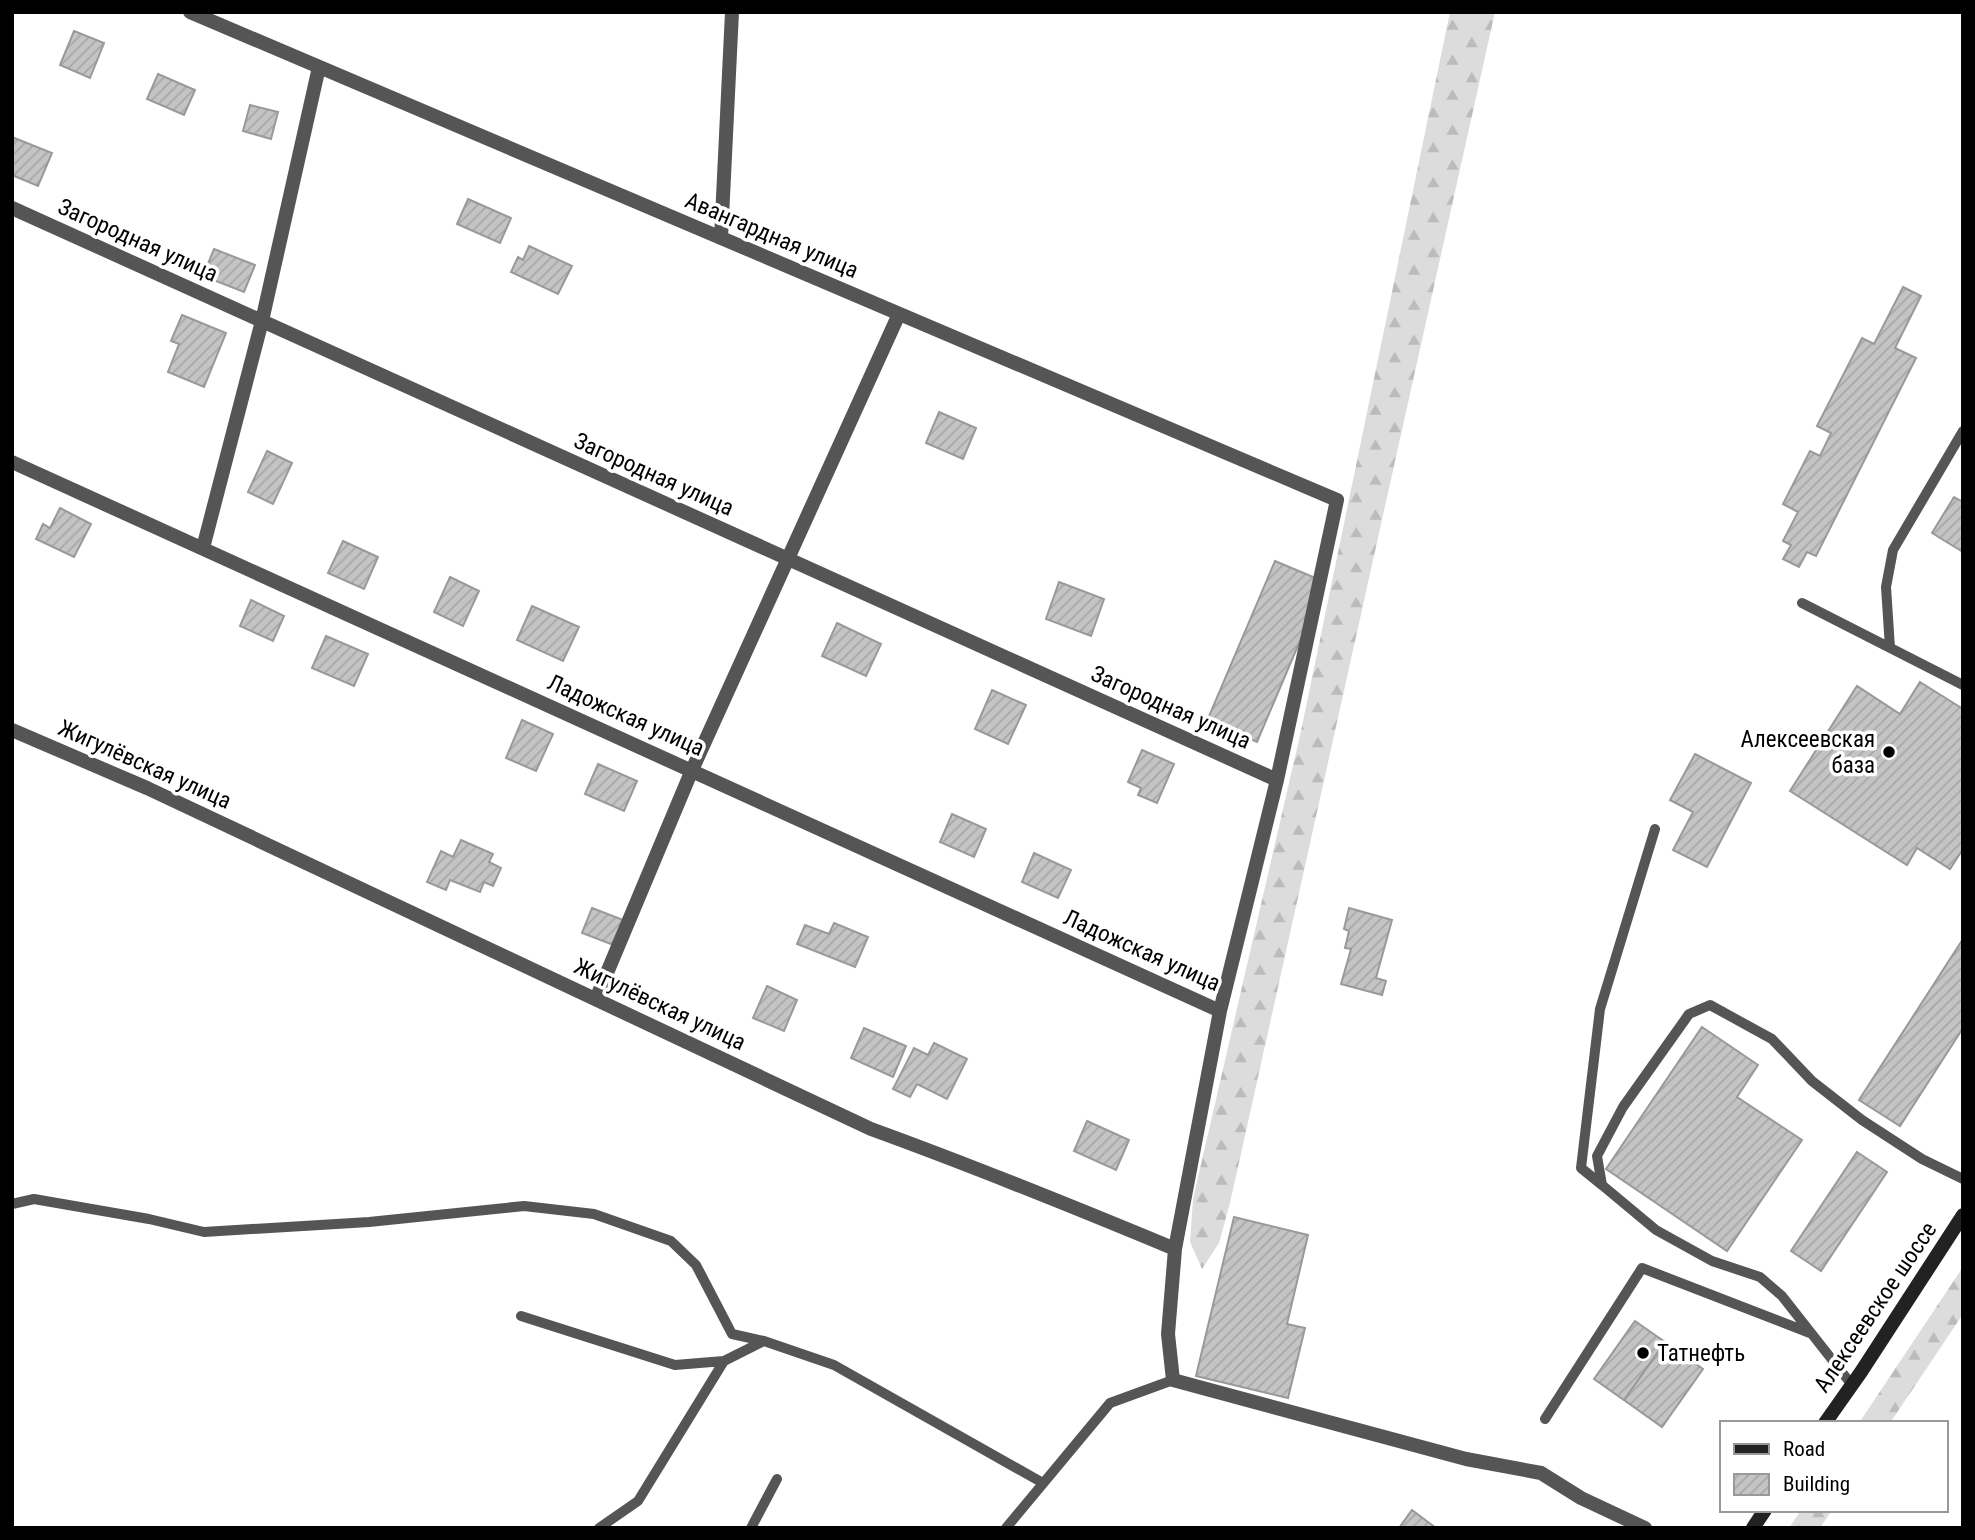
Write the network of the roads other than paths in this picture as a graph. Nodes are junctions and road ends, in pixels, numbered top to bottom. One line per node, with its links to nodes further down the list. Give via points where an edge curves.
1 (190, 12): 3 (street, Авангардная улица)
2 (732, 12): 5 (street)
3 (319, 67): 5 (street, Авангардная улица); 7 (street)
4 (12, 208): 7 (street, Загородная улица)
5 (721, 238): 6 (street, Авангардная улица)
6 (900, 314): 11 (street); 17 (street, Авангардная улица, via 1337,500)
7 (262, 321): 10 (street); 11 (street, Загородная улица)
8 (1963, 430): 13 (lane, via 1893,550 1886,587)
9 (12, 462): 10 (street, Ладожская улица)
10 (202, 548): 16 (street, Ладожская улица)
11 (789, 559): 16 (street); 17 (street, Загородная улица)
12 (1802, 603): 13 (lane)
13 (1890, 648): 14 (lane)
14 (1963, 685)
15 (12, 730): 19 (street, Жигулёвская улица, via 147,788)
16 (692, 770): 19 (street); 20 (street, Ладожская улица)
17 (1278, 780): 20 (street)
18 (1655, 829): 22 (lane, via 1600,1009 1581,1168)
19 (596, 999): 25 (street, Жигулёвская улица, via 870,1129 990,1172)
20 (1220, 1011): 25 (street)
21 (1963, 1179): 22 (lane, via 1862,1120 1812,1081 1772,1039 1710,1005 1689,1014 1623,1107 1597,1156)
22 (1602, 1185): 27 (lane, via 1656,1230 1712,1261 1760,1277 1782,1296)
23 (12, 1204): 28 (lane, via 34,1199 204,1231 369,1222 524,1206 594,1214 671,1241 696,1265 732,1334)
24 (1963, 1215): 31 (street, Алексеевское шоссе)
25 (1175, 1249): 30 (street, via 1168,1334)
26 (521, 1317): 29 (lane, via 675,1364)
27 (1810, 1333): 31 (lane); 32 (lane, via 1642,1268)
28 (764, 1341): 29 (lane); 35 (lane, via 834,1366)
29 (724, 1361): 37 (lane, via 638,1501)
30 (1173, 1380): 35 (lane, via 1110,1403); 40 (street, via 1465,1459 1541,1473 1581,1498)
31 (1852, 1385): 33 (street, Алексеевское шоссе)
32 (1545, 1419)
33 (1826, 1421)
34 (778, 1479): 38 (lane)
35 (1043, 1483): 39 (lane)
36 (1764, 1512): 41 (street)
37 (599, 1528)
38 (751, 1528)
39 (1006, 1528)
40 (1646, 1528)
41 (1753, 1528)

